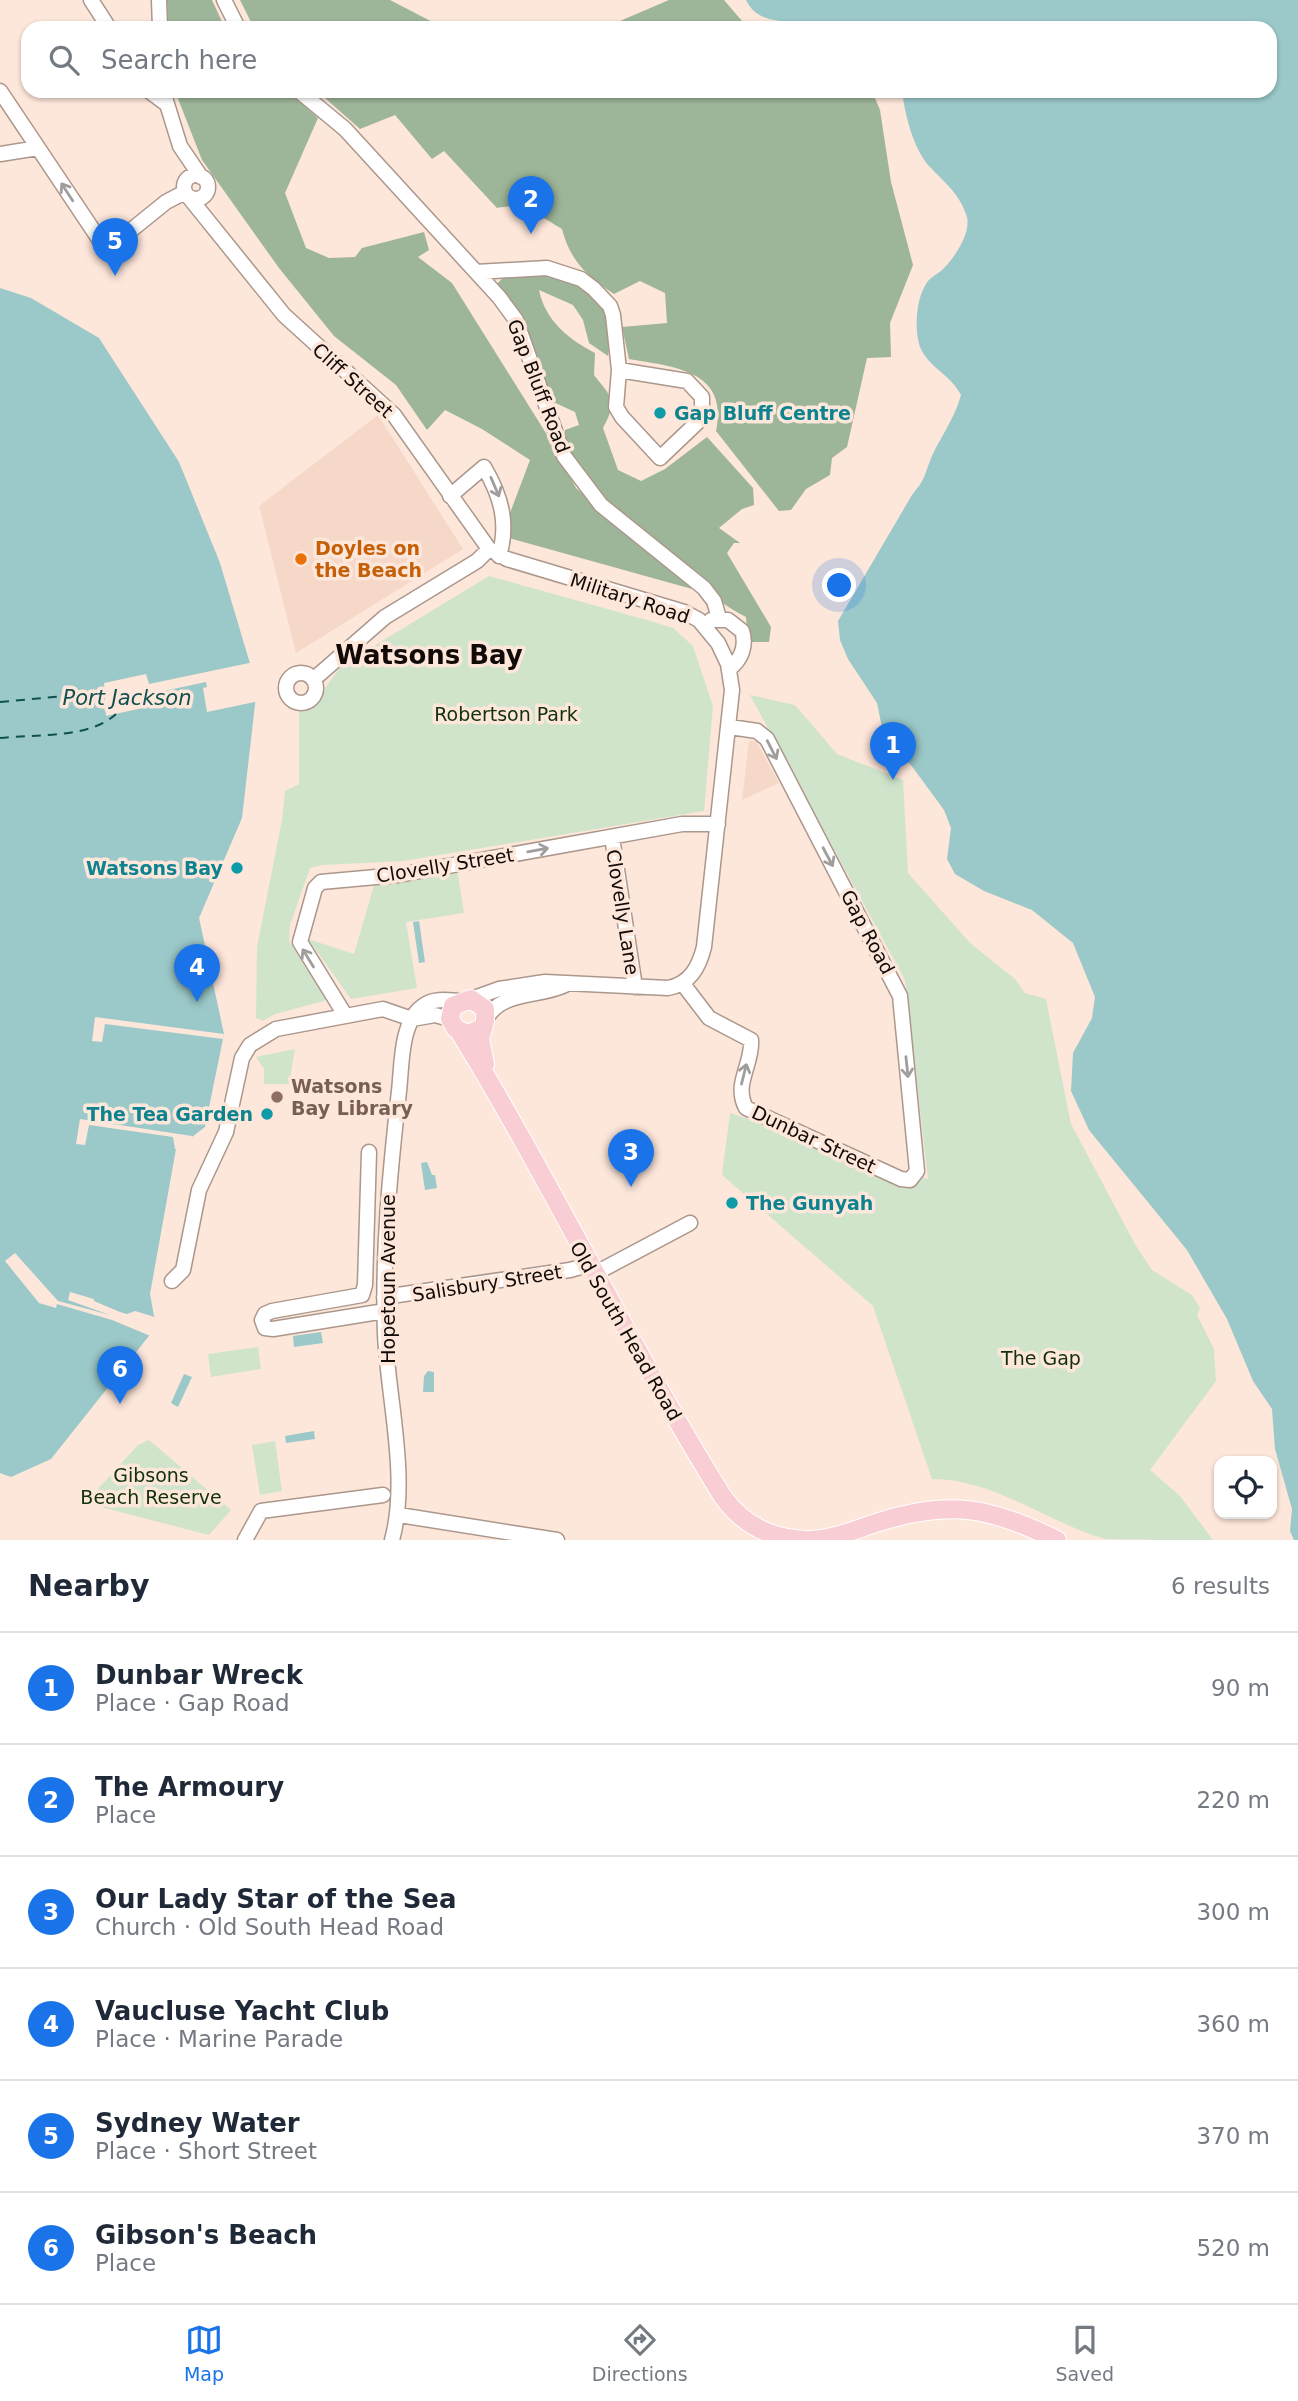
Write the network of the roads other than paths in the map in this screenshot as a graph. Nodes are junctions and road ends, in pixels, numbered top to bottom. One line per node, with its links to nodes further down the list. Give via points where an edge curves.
1 (91, 0): 4 (street)
2 (159, 0): 5 (street)
3 (225, 0): 6 (street)
4 (104, 21)
5 (160, 21)
6 (235, 21)
7 (0, 90): 10 (street)
8 (164, 98): 12 (street)
9 (307, 98): 14 (street, Gap Bluff Road, via 345,129)
10 (38, 148): 11 (street); 12 (street, one-way to 10, via 107,247 97,239)
11 (0, 154)
12 (190, 186): 13 (street, Cliff Street); 13 (street, via 199,198 206,192)
13 (208, 218): 16 (street, Cliff Street, via 284,315 394,415)
14 (476, 272): 15 (street, via 547,268 581,279 610,306); 18 (street, Gap Bluff Road, via 516,320 564,456 601,505 707,592)
15 (618, 370): 15 (street, via 687,381 702,397 702,418 660,458 618,412)
16 (450, 496): 17 (street, Cliff Street); 17 (street, one-way to 17, via 484,467 502,505 505,534)
17 (494, 552): 19 (street, Military Road, via 674,608); 21 (street, via 385,617)
18 (719, 618): 19 (street); 20 (street, via 733,622 744,636 741,655)
19 (703, 625): 20 (street, Military Road, via 718,643)
20 (729, 669): 22 (street, Military Road)
21 (313, 679)
22 (730, 727): 23 (street, Military Road); 35 (street, Gap Road, one-way to 35, via 757,731 767,739 900,996 918,1171)
23 (718, 824): 24 (street, Clovelly Street, via 695,823); 25 (street, Military Road, via 702,957)
24 (612, 837): 27 (street, Clovelly Lane); 29 (street, Clovelly Street, one-way to 24, via 300,942 315,888 321,882 398,875)
25 (683, 984): 27 (street, via 664,989); 35 (street, Dunbar Street, one-way to 25, via 746,1108 740,1098 741,1081 751,1040 709,1018)
26 (565, 985): 27 (street); 28 (street, via 515,985); 31 (street, via 547,994 503,1002 491,1010)
27 (635, 987)
28 (465, 1000): 30 (street, via 426,1003); 31 (main road, via 483,1006); 32 (main road, via 451,1009)
29 (345, 1015): 30 (street, via 388,1009); 38 (street, via 276,1029 250,1045 242,1058 226,1132 199,1190 183,1270)
30 (412, 1019): 32 (street, via 435,1015); 39 (street, Hopetoun Avenue, via 387,1188)
31 (484, 1024): 32 (main road, via 471,1034); 33 (main road, Old South Head Road, via 480,1039)
32 (454, 1025): 33 (main road, Old South Head Road)
33 (488, 1076): 37 (main road, Old South Head Road)
34 (369, 1153): 39 (street, Salisbury Street, via 365,1285 357,1298 270,1312 262,1324 273,1329)
35 (910, 1180)
36 (690, 1223): 37 (street, Salisbury Street)
37 (591, 1269): 39 (street, Salisbury Street); 42 (main road, Old South Head Road, via 723,1497)
38 (172, 1281)
39 (384, 1304): 41 (street, Hopetoun Avenue)
40 (383, 1495): 44 (street, via 261,1511)
41 (399, 1515): 45 (street, Hopetoun Avenue); 46 (street)
42 (755, 1534): 47 (main road, Old South Head Road)
43 (848, 1537): 47 (main road, Old South Head Road); 48 (main road, Old South Head Road, via 908,1513 951,1507 1002,1516)
44 (245, 1540)
45 (392, 1540)
46 (557, 1540)
47 (809, 1540)
48 (1057, 1540)

